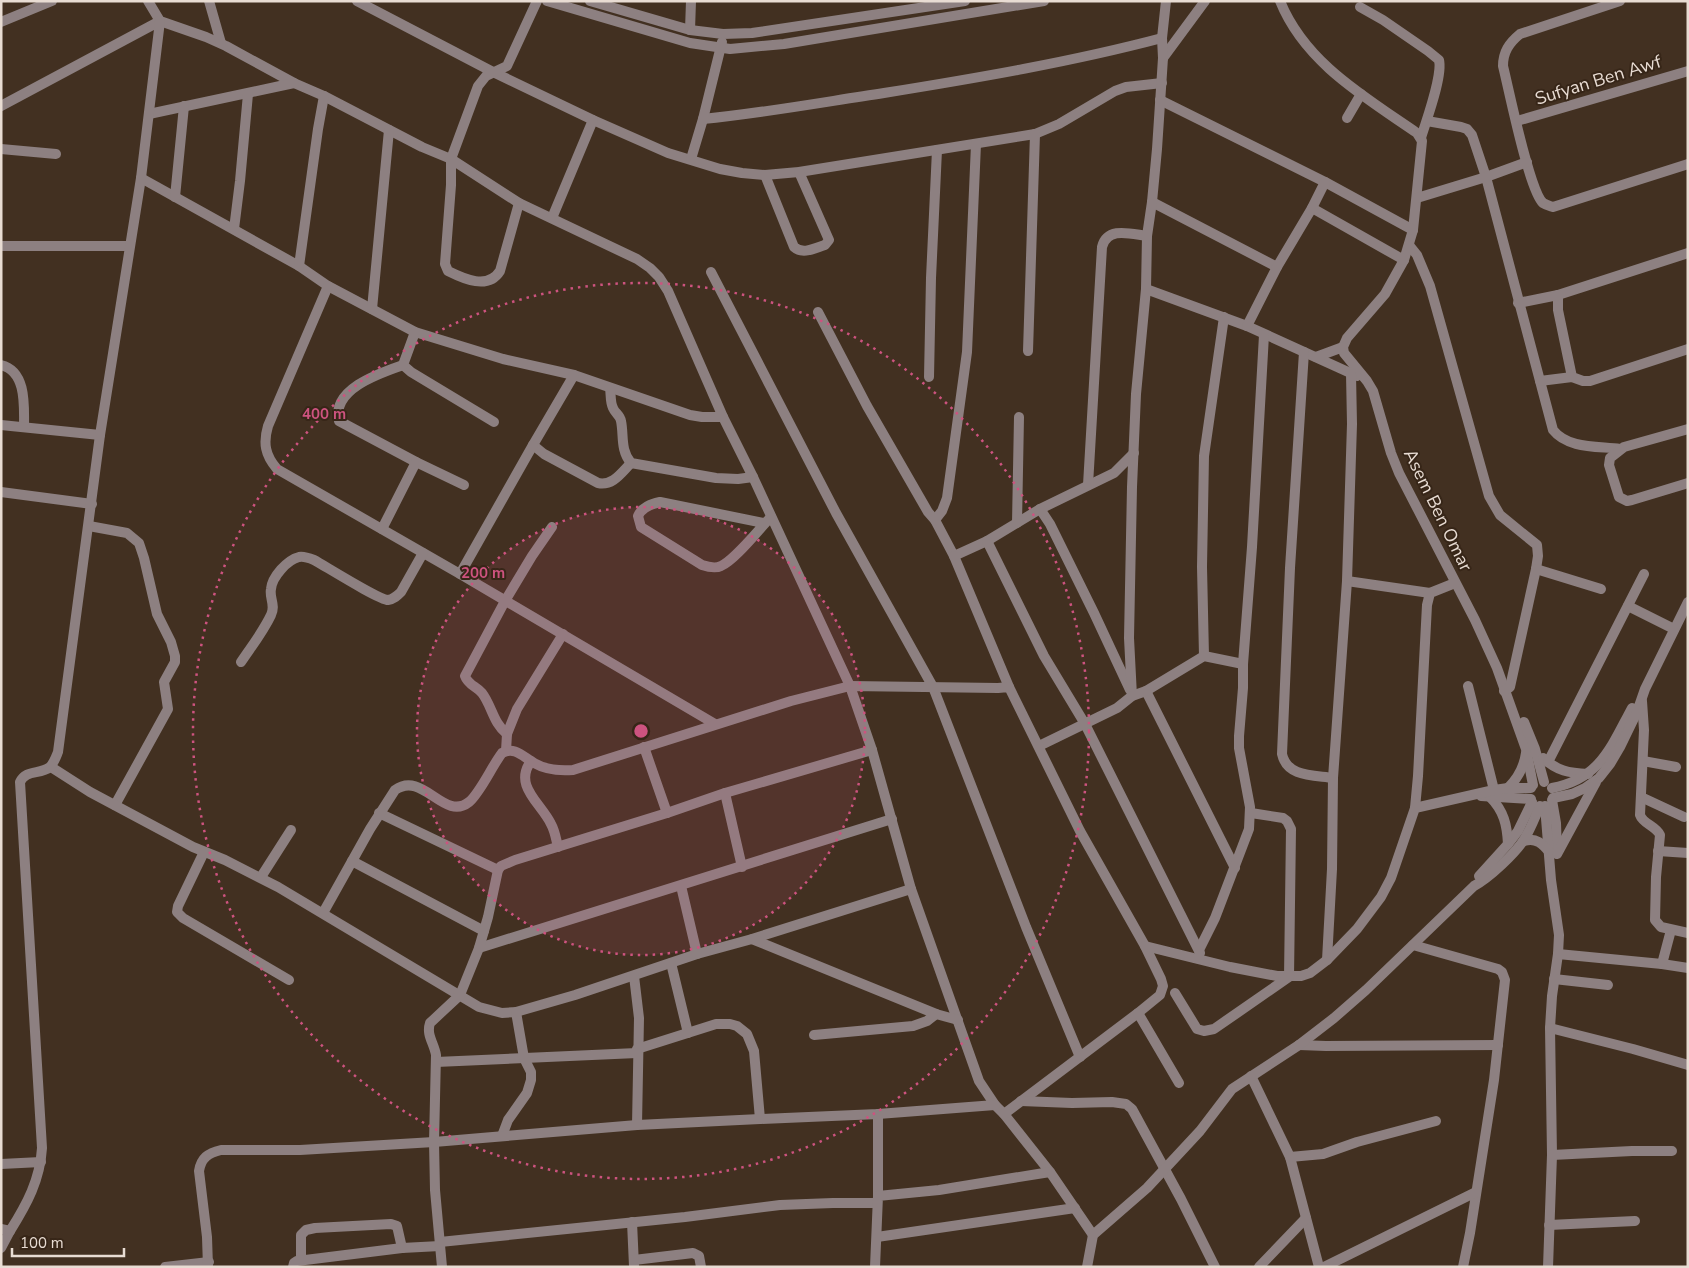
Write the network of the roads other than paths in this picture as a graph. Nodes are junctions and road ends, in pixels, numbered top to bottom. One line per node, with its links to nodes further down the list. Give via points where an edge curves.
1 (52, 1): 16 (street)
2 (148, 1): 17 (street)
3 (209, 1): 21 (street)
4 (357, 1): 25 (street)
5 (537, 1): 25 (street, via 510,62)
6 (547, 1): 22 (street, via 690,43)
7 (691, 1): 18 (street)
8 (965, 1): 19 (street, via 752,33)
9 (1044, 1): 22 (street, via 784,44)
10 (1205, 1): 23 (street)
11 (1280, 1): 29 (street, via 1286,17 1313,53)
12 (1620, 1): 39 (street, via 1520,34 1513,40 1507,48 1503,66)
13 (594, 2): 18 (street)
14 (1164, 4): 20 (street)
15 (1360, 7): 38 (street, via 1439,60 1439,72)
16 (1, 22)
17 (160, 22): 21 (street); 32 (street); 34 (street)
18 (690, 30): 19 (street)
19 (722, 34): 22 (street)
20 (1162, 38): 23 (street); 36 (street, via 1106,53 924,86 741,116)
21 (221, 43): 26 (street)
22 (721, 48): 36 (street)
23 (1163, 58): 27 (street)
24 (1688, 71): 39 (street, Sufyan Ben Awf)
25 (493, 72): 37 (street); 47 (street, via 478,86)
26 (294, 83): 28 (street); 30 (street)
27 (1162, 83): 31 (street); 41 (street, via 1115,91)
28 (248, 94): 33 (street); 62 (street)
29 (1361, 94): 35 (street); 42 (street)
30 (324, 96): 40 (street); 70 (street)
31 (1160, 100): 55 (street); 58 (street)
32 (1, 106)
33 (184, 106): 34 (street); 56 (street)
34 (149, 114): 54 (street)
35 (1347, 118)
36 (704, 119): 48 (street)
37 (593, 120): 48 (street, via 668,153); 61 (street)
38 (1426, 120): 42 (street); 53 (street, via 1467,129)
39 (1517, 121): 49 (street)
40 (388, 130): 47 (street); 77 (street)
41 (1036, 134): 43 (street); 85 (street)
42 (1421, 138): 57 (street)
43 (976, 144): 45 (street); 117 (street, via 967,352 947,498)
44 (1, 150): 46 (street)
45 (937, 150): 51 (street); 92 (street)
46 (56, 154)
47 (451, 159): 59 (street); 59 (street, via 445,264 448,271 482,282 494,278 500,271)
48 (691, 159): 52 (street, via 720,169)
49 (1527, 162): 50 (street, via 1537,194 1543,203 1554,207); 53 (street)
50 (1688, 164)
51 (799, 172): 52 (street); 52 (street, via 829,240 826,245 803,251 794,247)
52 (765, 175)
53 (1486, 177): 57 (street); 76 (street)
54 (141, 178): 56 (street); 67 (street)
55 (1325, 182): 60 (street); 63 (street)
56 (175, 197): 62 (street)
57 (1417, 198): 63 (street)
58 (1152, 202): 64 (street); 71 (street)
59 (519, 203): 61 (street)
60 (1312, 208): 69 (street); 71 (street)
61 (552, 218): 97 (street, via 637,259 659,277)
62 (234, 229): 70 (street)
63 (1413, 230): 65 (street)
64 (1147, 236): 74 (street); 112 (street, via 1110,234 1104,240)
65 (1409, 244): 69 (street); 125 (street, via 1430,286 1489,496 1500,515 1537,545)
66 (1, 246): 67 (street)
67 (129, 246): 103 (street)
68 (1688, 253): 75 (street)
69 (1404, 260): 83 (street, via 1385,294)
70 (300, 266): 73 (street)
71 (1278, 268): 80 (street)
72 (711, 272): 141 (street, via 836,513)
73 (328, 286): 77 (street); 121 (street, via 268,426 265,446 270,462 277,469)
74 (1146, 289): 79 (street); 106 (street)
75 (1558, 295): 76 (street); 93 (street, via 1558,310)
76 (1518, 303): 95 (street)
77 (372, 309): 81 (street)
78 (818, 312): 117 (street, via 867,406)
79 (1224, 317): 80 (street); 137 (street, via 1204,456)
80 (1247, 326): 82 (street)
81 (415, 332): 88 (street); 91 (street, via 503,359)
82 (1264, 335): 86 (street); 139 (street)
83 (1343, 347): 87 (street); 94 (street, Asem Ben Omar, via 1345,356)
84 (1688, 349): 93 (street, via 1590,380)
85 (1028, 351)
86 (1304, 352): 87 (street); 163 (street, via 1282,754 1288,768 1294,771)
87 (1316, 357): 90 (street)
88 (403, 365): 99 (street); 107 (street, via 354,388 342,399 338,414 339,421 351,429)
89 (1, 366): 101 (street, via 11,370 20,382)
90 (1351, 374): 94 (street); 128 (street)
91 (574, 375): 96 (street); 104 (street)
92 (929, 377)
93 (1572, 377): 95 (street)
94 (1368, 381): 129 (street, Asem Ben Omar, via 1399,473)
95 (1540, 381): 105 (street, via 1556,435 1578,444)
96 (610, 388): 97 (street, via 690,415); 108 (street, via 612,406 620,415 621,436)
97 (723, 417): 109 (street)
98 (1019, 417): 118 (street)
99 (494, 422)
100 (1, 425): 101 (street)
101 (24, 427): 103 (street)
102 (1688, 429): 105 (street)
103 (100, 435): 114 (street)
104 (532, 445): 108 (street, via 598,483 614,480); 126 (street)
105 (1620, 449): 110 (street, via 1610,458 1610,465 1620,499 1632,500)
106 (1134, 453): 112 (street, via 1114,473); 147 (street, via 1129,638)
107 (416, 462): 111 (street); 121 (street)
108 (630, 463): 109 (street, via 716,478)
109 (753, 477): 116 (street)
110 (1688, 483)
111 (464, 484)
112 (1088, 485): 115 (street)
113 (1, 492): 114 (street)
114 (92, 504): 119 (street)
115 (1040, 509): 118 (street); 147 (street, via 1090,604)
116 (768, 520): 116 (street, via 660,502 646,507 638,516 642,527 702,565 713,568 719,568 732,559); 140 (street)
117 (935, 520): 124 (street)
118 (1017, 523): 122 (street)
119 (89, 526): 160 (street, via 58,752); 170 (street, via 127,533 139,543 157,614 175,656 164,682 168,709)
120 (552, 527): 132 (street)
121 (382, 529): 123 (street)
122 (987, 541): 124 (street); 150 (street, via 1044,656)
123 (424, 553): 126 (street); 138 (street, via 401,592 390,600 384,600 314,560 305,557 292,560 273,581 271,615)
124 (954, 556): 143 (street)
125 (1536, 569): 130 (street); 144 (street, via 1518,657)
126 (460, 574): 132 (street)
127 (1644, 574): 134 (street)
128 (1347, 581): 131 (street); 163 (street)
129 (1455, 583): 131 (street); 144 (street, Asem Ben Omar)
130 (1601, 589)
131 (1430, 593): 171 (street, via 1425,627)
132 (505, 601): 136 (street); 151 (street, via 464,676 467,682 479,689 495,720)
133 (1688, 602): 135 (street)
134 (1628, 606): 135 (street); 159 (street)
135 (1674, 629): 145 (street)
136 (563, 634): 149 (street); 151 (street, via 517,709)
137 (1204, 656): 139 (street); 146 (street)
138 (241, 662)
139 (1243, 664): 174 (street, via 1239,748)
140 (850, 686): 141 (street); 149 (street); 155 (street)
141 (934, 686): 143 (street); 226 (street, via 1026,928)
142 (1468, 686): 167 (street)
143 (1010, 687): 152 (street)
144 (1507, 689): 154 (street, Asem Ben Omar)
145 (1645, 689): 148 (street); 162 (street, via 1607,753)
146 (1146, 691): 147 (street); 187 (street)
147 (1132, 696): 150 (street, via 1117,708)
148 (1642, 701): 158 (street); 164 (street, via 1620,747)
149 (716, 724): 153 (street)
150 (1085, 724): 152 (street); 201 (street)
151 (507, 734): 156 (street)
152 (1039, 746): 199 (street, via 1080,830)
153 (644, 748): 157 (street, via 573,770 558,771); 173 (street)
154 (1531, 749): 159 (street); 165 (street, via 1522,771); 168 (street, Asem Ben Omar)
155 (872, 750): 166 (street); 176 (street)
156 (506, 751): 157 (street, via 519,753); 172 (street, via 465,804 453,806 406,784 395,790)
157 (531, 761): 180 (street, via 524,773 527,786 551,823)
158 (1643, 761): 161 (street); 169 (street)
159 (1548, 762): 162 (street, via 1566,772)
160 (51, 766): 170 (street); 244 (street, via 23,776 20,782 39,1076)
161 (1676, 767)
162 (1588, 774): 168 (street)
163 (1333, 778): 205 (street)
164 (1599, 778): 168 (street, via 1577,792); 184 (street)
165 (1508, 788): 167 (street); 168 (street)
166 (725, 793): 173 (street); 186 (street)
167 (1492, 794): 168 (street); 171 (street); 179 (street, via 1504,817)
168 (1541, 796): 178 (street); 179 (street); 184 (street, Asem Ben Omar, via 1556,823)
169 (1641, 797): 175 (street); 181 (street, via 1641,817 1659,833)
170 (115, 805): 182 (street)
171 (1415, 808): 205 (street, via 1386,889 1357,929)
172 (379, 812): 185 (street); 188 (street)
173 (667, 813): 180 (street)
174 (1251, 813): 187 (street, via 1249,829); 210 (street, via 1283,818 1291,829)
175 (1684, 817)
176 (892, 819): 186 (street); 192 (street)
177 (291, 830): 189 (street)
178 (1524, 840): 184 (street, via 1540,842); 191 (street, via 1491,874)
179 (1508, 844): 191 (street)
180 (558, 846): 188 (street, via 515,860)
181 (1658, 851): 183 (street); 194 (street, via 1655,920 1661,927)
182 (204, 852): 189 (street); 212 (street, via 177,912)
183 (1688, 853)
184 (1554, 854): 203 (street, Asem Ben Omar, via 1552,880 1559,929)
185 (352, 861): 193 (street); 195 (street)
186 (742, 867): 190 (street)
187 (1235, 868): 201 (street)
188 (498, 870): 195 (street)
189 (261, 878): 193 (street)
190 (681, 886): 200 (street); 202 (street)
191 (1474, 886): 198 (street)
192 (912, 889): 197 (street); 219 (street)
193 (323, 913): 215 (street)
194 (1671, 930): 196 (street); 207 (street)
195 (484, 931): 200 (street)
196 (1688, 933)
197 (752, 939): 202 (street); 218 (street)
198 (1413, 944): 223 (street, via 1366,990); 224 (street, via 1502,972 1505,980)
199 (1146, 946): 204 (street); 217 (street, via 1163,986 1160,995)
200 (479, 948): 215 (street)
201 (1199, 950): 204 (street)
202 (697, 954): 206 (street)
203 (1558, 954): 207 (street); 211 (street, Asem Ben Omar)
204 (1203, 960): 210 (street)
205 (1326, 960): 210 (street, via 1310,973)
206 (671, 963): 209 (street); 221 (street)
207 (1662, 964): 208 (street)
208 (1688, 968)
209 (634, 976): 216 (street); 225 (street)
210 (1289, 977): 214 (street, via 1208,1031 1197,1029)
211 (1554, 979): 213 (street); 220 (street, Asem Ben Omar)
212 (289, 980)
213 (1608, 985)
214 (1175, 993)
215 (460, 995): 216 (street, via 490,1012); 228 (street, via 428,1026)
216 (516, 1012): 227 (street)
217 (1138, 1013): 226 (street); 231 (street)
218 (936, 1014): 219 (street); 222 (street, via 913,1026)
219 (958, 1020): 233 (street, via 976,1075)
220 (1550, 1028): 229 (street); 242 (street, Asem Ben Omar)
221 (688, 1033): 225 (street); 236 (street, via 724,1024 737,1026 747,1034 754,1051)
222 (814, 1034)
223 (1299, 1044): 224 (street); 230 (street)
224 (1498, 1045): 248 (street)
225 (637, 1051): 227 (street); 238 (street)
226 (1080, 1057): 232 (street)
227 (524, 1058): 228 (street); 239 (street, via 531,1072 529,1088 508,1120)
228 (436, 1062): 240 (street)
229 (1688, 1065)
230 (1251, 1076): 243 (street); 246 (street, via 1232,1089)
231 (1179, 1083)
232 (1021, 1101): 235 (street); 246 (street, via 1126,1104 1132,1109)
233 (995, 1105): 234 (street); 235 (street)
234 (878, 1114): 236 (street); 249 (street)
235 (1004, 1114): 247 (street)
236 (760, 1118): 238 (street)
237 (1436, 1121): 243 (street, via 1323,1154)
238 (637, 1125): 239 (street)
239 (502, 1136): 240 (street)
240 (434, 1142): 258 (street); 261 (street, via 212,1152 200,1163 199,1172)
241 (1672, 1150): 242 (street)
242 (1552, 1155): 254 (street, Asem Ben Omar)
243 (1290, 1157): 251 (street)
244 (41, 1162): 245 (street); 255 (street, via 33,1191)
245 (1, 1164)
246 (1164, 1170): 256 (street); 269 (street)
247 (1050, 1172): 249 (street); 250 (street)
248 (1476, 1192): 272 (street); 273 (street)
249 (878, 1200): 253 (street, via 780,1205); 257 (street)
250 (1075, 1208): 256 (street); 257 (street)
251 (1306, 1218): 270 (street); 271 (street)
252 (1635, 1221): 254 (street)
253 (632, 1222): 258 (street); 263 (street)
254 (1549, 1225): 274 (street, Asem Ben Omar)
255 (6, 1230): 259 (street)
256 (1093, 1235): 268 (street)
257 (877, 1237): 264 (street)
258 (440, 1244): 260 (street); 266 (street)
259 (1, 1248)
260 (402, 1248): 262 (street); 262 (street, via 397,1226 391,1224 315,1228 301,1235)
261 (208, 1264): 265 (street)
262 (297, 1264)
263 (634, 1264): 267 (street, via 693,1253 699,1256)
264 (874, 1266)
265 (166, 1267)
266 (442, 1267)
267 (700, 1267)
268 (1087, 1267)
269 (1215, 1267)
270 (1259, 1267)
271 (1319, 1267)
272 (1324, 1267)
273 (1462, 1267)
274 (1548, 1267)

